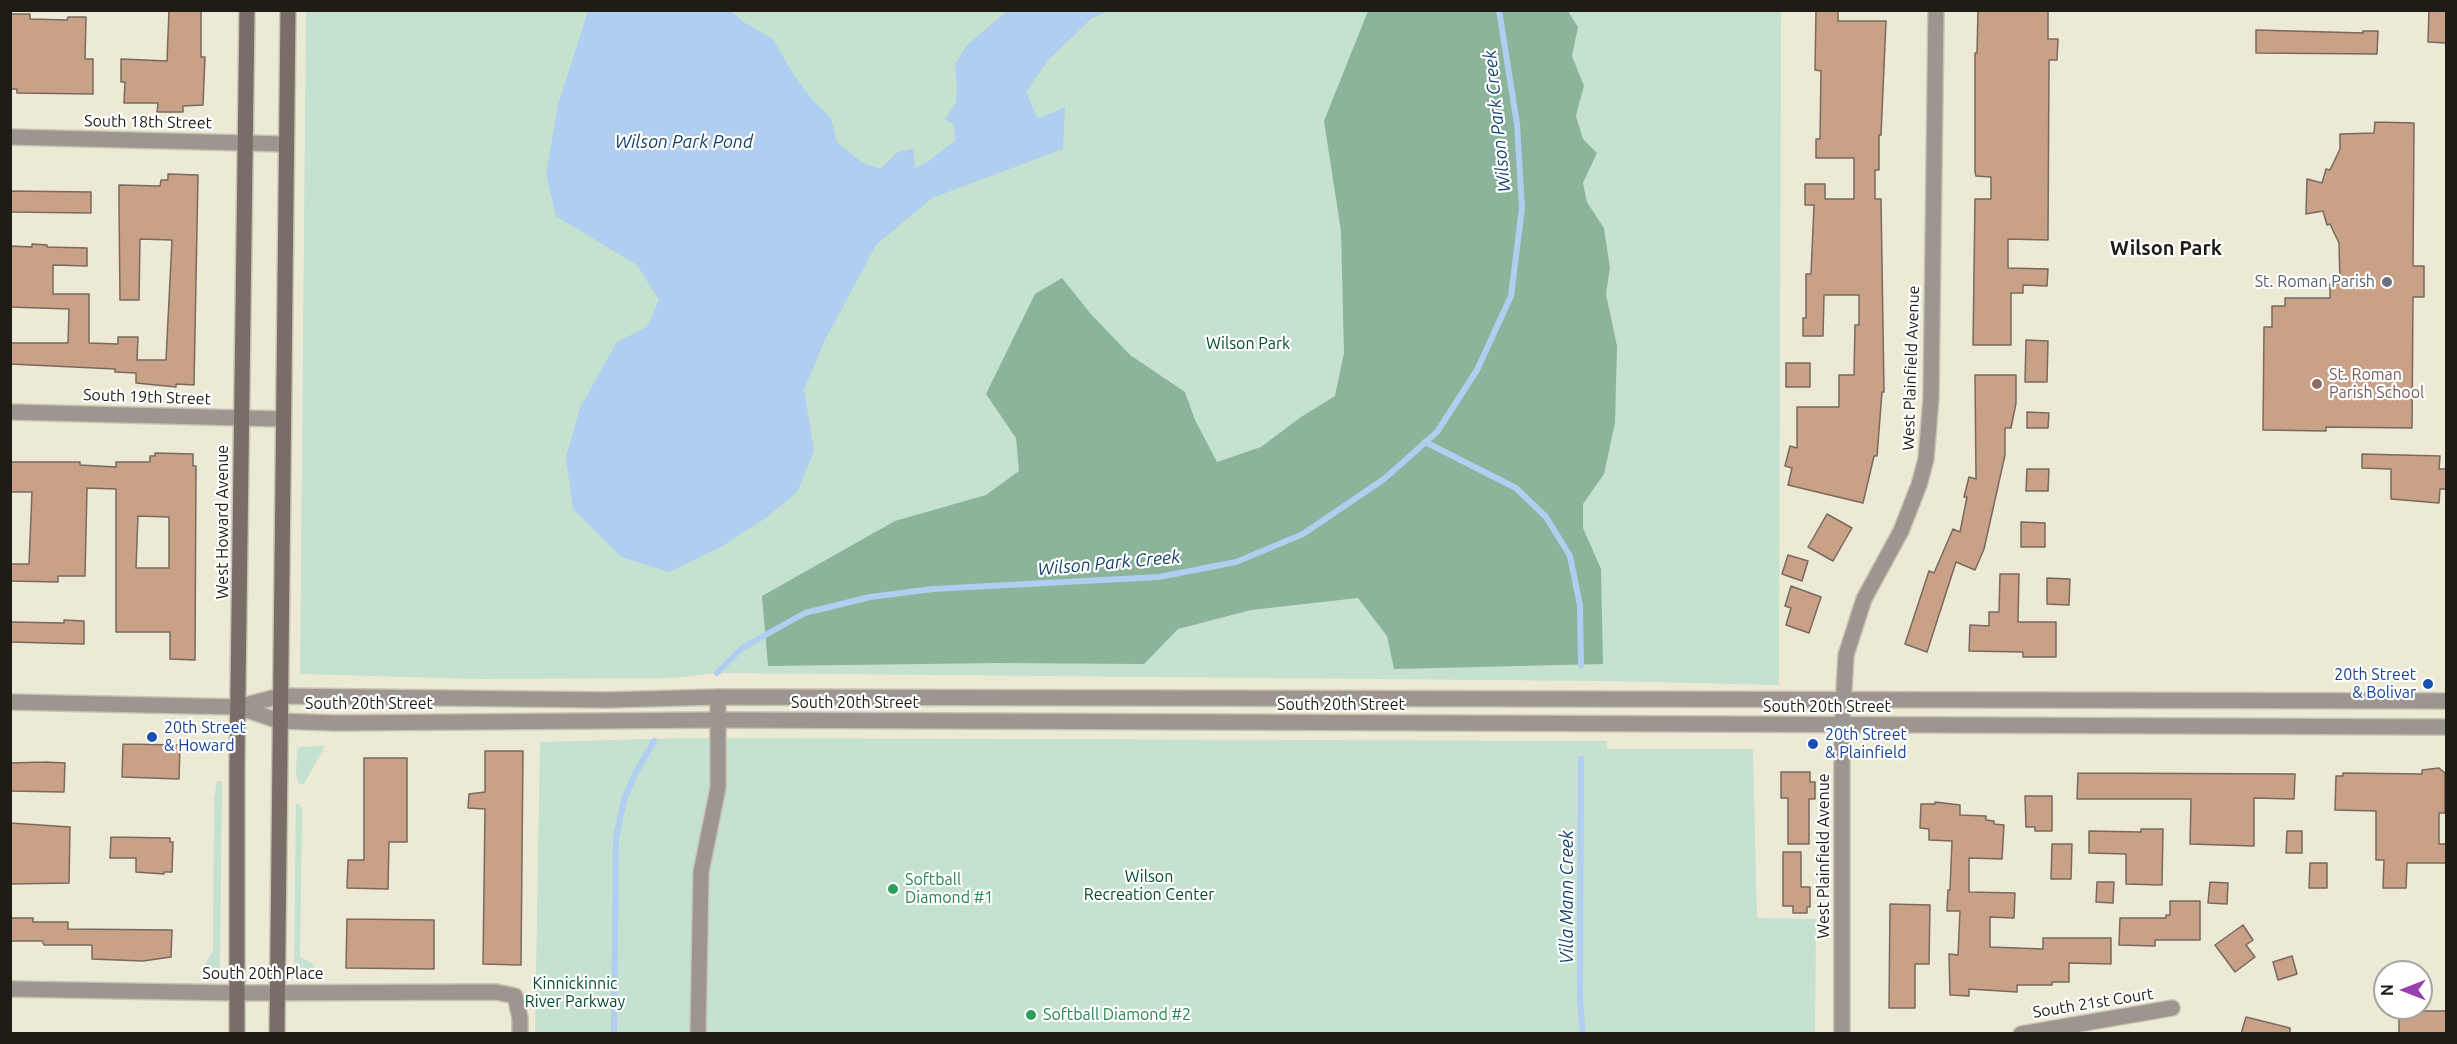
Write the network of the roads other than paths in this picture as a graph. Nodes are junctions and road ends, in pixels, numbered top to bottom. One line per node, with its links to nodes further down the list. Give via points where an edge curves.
1 (247, 10): 5 (main road, West Howard Avenue)
2 (288, 10): 6 (main road)
3 (1936, 10): 12 (street, West Plainfield Avenue, via 1931,398 1926,459 1901,531 1864,599 1846,655)
4 (10, 137): 5 (street, South 18th Street)
5 (245, 142): 6 (street, South 18th Street); 8 (main road, West Howard Avenue)
6 (285, 144): 9 (main road)
7 (10, 412): 8 (street, South 19th Street)
8 (242, 418): 9 (street, South 19th Street); 15 (main road, West Howard Avenue)
9 (282, 419): 10 (main road)
10 (280, 696): 11 (street, South 20th Street); 15 (street, South 20th Street); 17 (main road)
11 (718, 698): 12 (street, South 20th Street); 16 (street)
12 (1842, 700): 13 (street, South 20th Street); 18 (street, West Plainfield Avenue)
13 (2446, 701)
14 (10, 702): 15 (street, South 20th Street)
15 (238, 707): 17 (street, South 20th Street); 21 (main road, West Howard Avenue)
16 (718, 720): 17 (street, South 20th Street); 18 (street, South 20th Street); 27 (street, via 718,788 701,872)
17 (279, 721): 22 (main road)
18 (1842, 725): 19 (street, South 20th Street); 28 (street, West Plainfield Avenue)
19 (2446, 727)
20 (10, 989): 21 (street, South 20th Place)
21 (238, 993): 22 (street, South 20th Place); 24 (main road, West Howard Avenue)
22 (277, 993): 25 (main road); 26 (street, South 20th Place, via 476,992 515,996)
23 (2172, 1008): 29 (street, South 21st Court)
24 (237, 1034)
25 (277, 1034)
26 (520, 1034)
27 (698, 1034)
28 (1842, 1034)
29 (2021, 1034)

